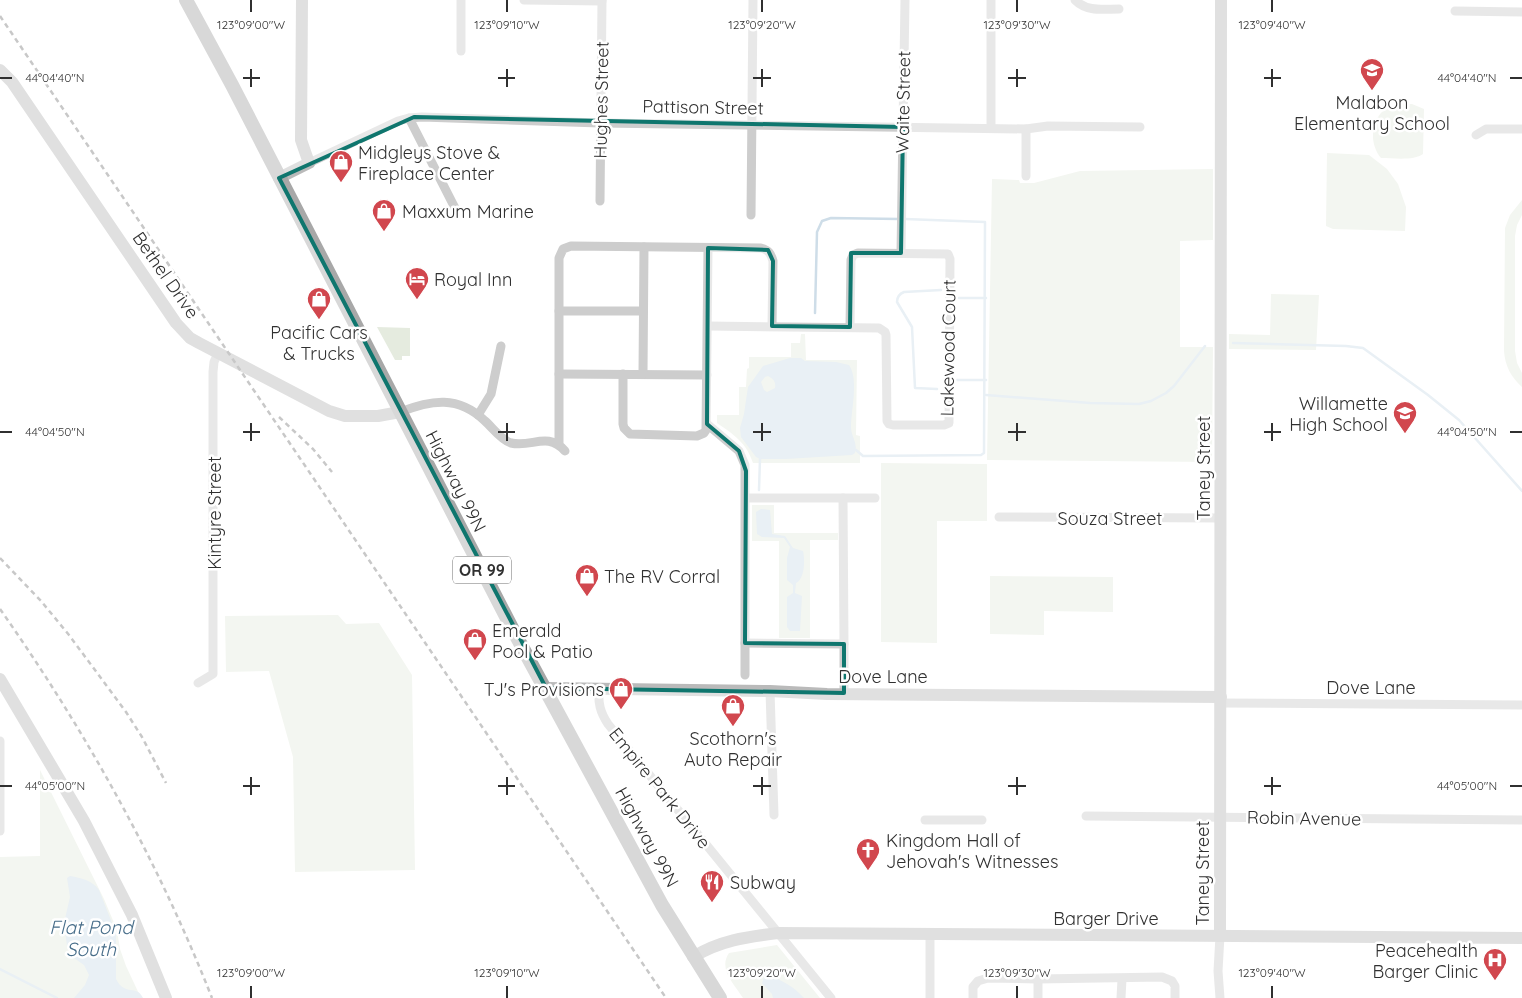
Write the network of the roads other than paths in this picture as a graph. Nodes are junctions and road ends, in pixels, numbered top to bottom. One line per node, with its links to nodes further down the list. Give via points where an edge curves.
1 (186, 0): 27 (main road, Highway 99N / OR 99)
2 (302, 0): 25 (street, via 301,140)
3 (461, 0): 14 (street)
4 (524, 0): 10 (street)
5 (754, 0): 18 (street)
6 (905, 0): 19 (street, Waite Street)
7 (991, 0): 21 (street)
8 (1075, 0): 11 (street, via 1090,9)
9 (1221, 0): 52 (street, Taney Street)
10 (602, 1): 17 (street, Hughes Street)
11 (1119, 9)
12 (1455, 11): 13 (street)
13 (1522, 12)
14 (460, 51)
15 (0, 70): 40 (street, Bethel Drive, via 12,82 176,323 190,338)
16 (409, 118): 17 (street, Pattison Street); 25 (street, Pattison Street); 29 (street)
17 (600, 123): 18 (street, Pattison Street); 28 (street, Hughes Street)
18 (752, 126): 19 (street, Pattison Street); 30 (street)
19 (903, 127): 21 (street, Pattison Street); 33 (street, Waite Street)
20 (1140, 127): 22 (street, Pattison Street, via 1048,126)
21 (991, 128): 22 (street, Pattison Street)
22 (1026, 129): 26 (street)
23 (1522, 129): 24 (street, via 1486,129)
24 (1476, 135)
25 (309, 163): 27 (street, Pattison Street)
26 (1026, 176)
27 (279, 178): 45 (main road, Highway 99N / OR 99)
28 (600, 201)
29 (456, 210)
30 (751, 215)
31 (644, 248): 32 (street); 34 (street, via 571,246 563,249 559,258); 35 (street)
32 (708, 248): 36 (street); 37 (street, via 761,248 770,253)
33 (901, 253): 38 (street, Lakewood Court, via 858,253 852,256); 38 (street, Lakewood Court, via 950,256 949,423 889,424 886,417 885,332 876,327)
34 (559, 311): 35 (street); 41 (street)
35 (643, 311): 43 (street)
36 (708, 326): 37 (street, Lakewood Court); 44 (street)
37 (772, 326): 38 (street, Lakewood Court)
38 (850, 327)
39 (501, 346): 46 (street, via 492,394)
40 (218, 353): 45 (street, Bethel Drive, via 329,411 345,416); 57 (street, Kintyre Street, via 213,372 213,674)
41 (559, 374): 42 (street); 46 (street, via 562,448 546,441 509,442)
42 (623, 374): 43 (street); 47 (street, via 623,424 630,434 697,436 704,433)
43 (644, 374): 44 (street)
44 (707, 375): 47 (street)
45 (400, 412): 46 (street, via 428,402 445,402 455,403); 58 (main road, Highway 99N / OR 99)
46 (478, 415)
47 (707, 424): 48 (street, via 744,459)
48 (746, 498): 49 (street); 53 (street)
49 (843, 498): 50 (street); 54 (street)
50 (875, 498)
51 (999, 517): 52 (street, Souza Street)
52 (1220, 518): 62 (street, Taney Street)
53 (745, 644): 54 (street); 55 (street)
54 (844, 644): 61 (street)
55 (745, 674)
56 (0, 679): 79 (street, via 84,821 132,915)
57 (198, 683)
58 (546, 688): 59 (street, Dove Lane); 76 (main road, Highway 99N / OR 99)
59 (599, 689): 60 (street, Dove Lane); 72 (street, Empire Park Drive, via 598,704 608,724)
60 (770, 691): 61 (street, Dove Lane); 65 (street)
61 (844, 693): 62 (street, Dove Lane)
62 (1220, 700): 63 (street, Dove Lane); 67 (street, Taney Street)
63 (1522, 705)
64 (0, 741): 71 (street)
65 (774, 815)
66 (1086, 816): 67 (street, Robin Avenue)
67 (1220, 817): 70 (street, Robin Avenue); 74 (street, Taney Street)
68 (925, 820): 69 (street)
69 (982, 820)
70 (1522, 820)
71 (0, 830)
72 (778, 933): 73 (street, Barger Drive); 76 (street, Barger Drive, via 730,941); 81 (street, Empire Park Drive)
73 (930, 935): 74 (street, Barger Drive); 82 (street)
74 (1220, 936): 75 (street, Barger Drive); 87 (street)
75 (1522, 938)
76 (693, 957): 80 (main road, Highway 99N / OR 99)
77 (1038, 979): 78 (street); 83 (street, via 988,978 978,981 973,987); 84 (street)
78 (1122, 979): 85 (street); 86 (street, via 1168,978 1175,986)
79 (166, 998)
80 (720, 998)
81 (831, 998)
82 (930, 998)
83 (973, 998)
84 (1038, 998)
85 (1121, 998)
86 (1175, 998)
87 (1220, 998)

